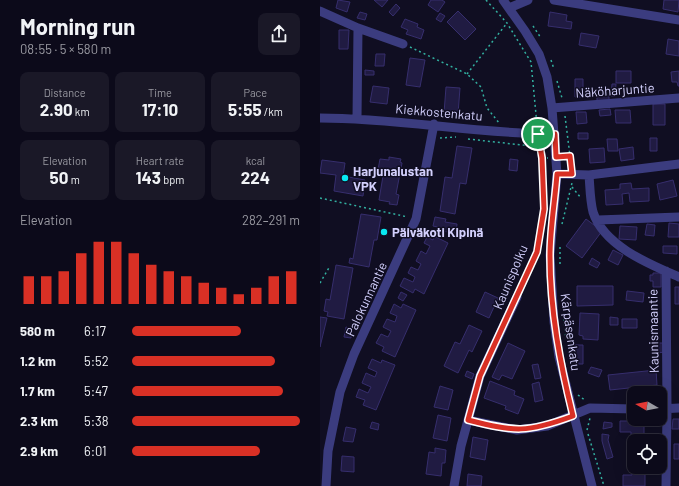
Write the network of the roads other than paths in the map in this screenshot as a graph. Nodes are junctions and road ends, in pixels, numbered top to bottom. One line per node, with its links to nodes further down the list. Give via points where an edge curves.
1 (503, 0): 4 (street, Kärpäsenkatu)
2 (528, 0): 4 (street)
3 (554, 0): 6 (street)
4 (509, 8): 10 (street, Kärpäsenkatu, via 526,30 539,54 547,77)
5 (320, 11): 7 (street)
6 (679, 20)
7 (358, 28): 8 (street); 12 (street)
8 (403, 44)
9 (679, 98): 10 (street, Näköharjuntie)
10 (552, 108): 14 (street, Kärpäsenkatu)
11 (320, 118): 12 (street, Kiekkostenkatu)
12 (357, 118): 13 (street, Kiekkostenkatu)
13 (434, 124): 14 (street, Kiekkostenkatu); 30 (street, Palokunnantie, via 416,219 354,354 340,392 328,451)
14 (555, 134): 16 (street, Kärpäsenkatu)
15 (679, 164): 17 (street)
16 (557, 174): 17 (street); 27 (street, Kärpäsenkatu, via 550,255 552,290 559,357)
17 (589, 175): 19 (street, via 593,212)
18 (679, 216): 19 (street)
19 (598, 220): 20 (street, via 616,244)
20 (666, 271): 21 (street); 23 (street, Kaunismaantie)
21 (679, 277)
22 (517, 297): 28 (street, Kaunispolku, via 480,376)
23 (664, 386)
24 (679, 408): 26 (street)
25 (627, 409): 27 (street, via 590,408)
26 (667, 409)
27 (573, 416): 28 (street, via 547,426 517,430); 32 (street, Kärpäsenkatu)
28 (468, 420): 31 (street, Kaunispolku)
29 (664, 426): 33 (street, Kaunismaantie)
30 (326, 486)
31 (454, 486)
32 (592, 486)
33 (666, 486)

